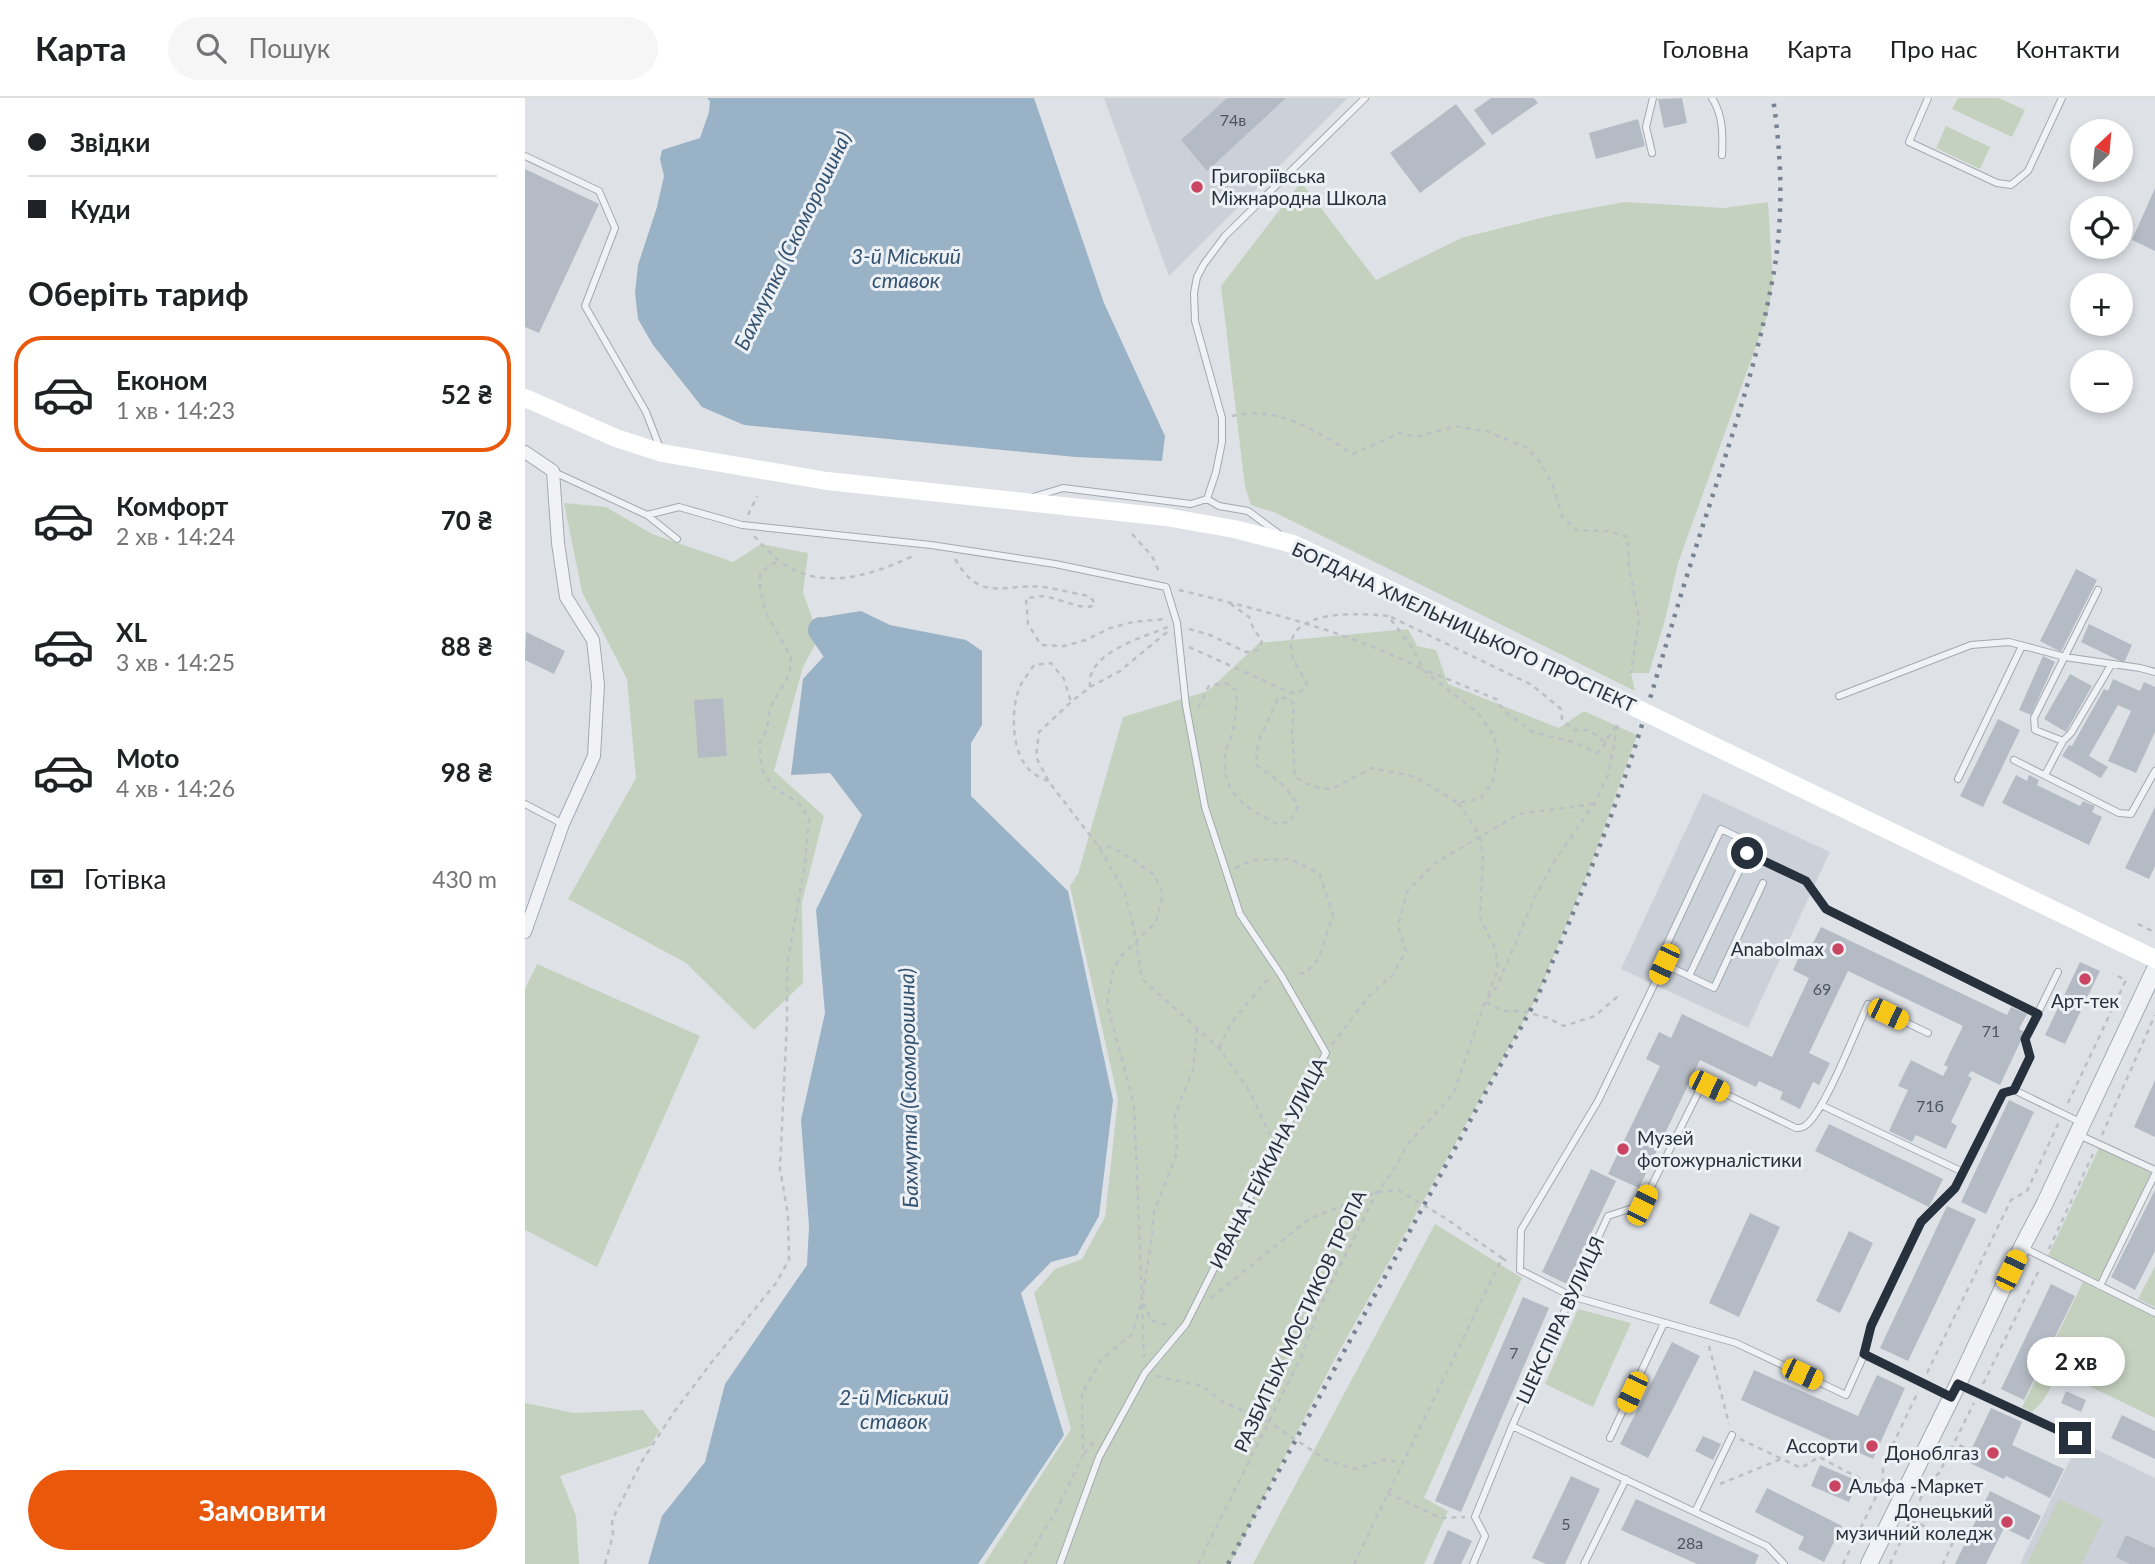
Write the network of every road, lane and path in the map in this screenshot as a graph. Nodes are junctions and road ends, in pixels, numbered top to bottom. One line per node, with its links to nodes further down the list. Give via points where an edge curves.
1 (1365, 98): 10 (lane, via 1225,236 1197,277 1195,321)
2 (1653, 98): 6 (lane, via 1646,127)
3 (1712, 98): 7 (lane, via 1723,130)
4 (1928, 98): 5 (lane, via 1909,142 2011,186 2028,171)
5 (2062, 98)
6 (1652, 153)
7 (1722, 155)
8 (525, 156): 12 (lane, via 599,191 615,228 585,306 646,412)
9 (525, 398): 12 (main road, БОГДАНА ХМЕЛЬНИЦЬКОГО ПРОСПЕКТ)
10 (1222, 418): 15 (lane, via 1222,442); 37 (path, via 1245,413 1294,420 1353,454 1401,433 1416,437 1455,426 1489,432 1527,448 1555,488 1562,516 1576,530 1627,537 1639,619)
11 (525, 452): 13 (street)
12 (662, 453): 16 (main road, БОГДАНА ХМЕЛЬНИЦЬКОГО ПРОСПЕКТ, via 827,481)
13 (553, 471): 17 (lane); 52 (street, via 566,597 593,640 598,685 594,756)
14 (757, 496): 18 (path)
15 (1207, 499): 16 (lane, via 1191,504 1063,488); 21 (lane, via 1248,511)
16 (1021, 500): 21 (main road, БОГДАНА ХМЕЛЬНИЦЬКОГО ПРОСПЕКТ, via 1199,522)
17 (647, 515): 18 (lane, via 679,507); 20 (lane)
18 (742, 526): 22 (lane); 24 (path)
19 (1132, 534): 25 (path, via 1152,556)
20 (677, 539)
21 (1293, 544): 63 (main road, БОГДАНА ХМЕЛЬНИЦЬКОГО ПРОСПЕКТ, bridge)
22 (931, 545): 23 (lane); 24 (path, via 874,572 837,580 810,576)
23 (948, 548): 25 (lane); 29 (path, via 967,578 989,589 1042,587 1093,600 1094,606 1086,607 1045,596 1026,598 1028,624 1041,645 1064,646 1133,622 1162,618)
24 (779, 561): 118 (path, via 760,574 760,590 767,615 791,657 790,673 770,708 759,744 762,769 772,786 800,804 809,819 787,965 780,1169 789,1260 642,1461 612,1520)
25 (1166, 587): 27 (path); 29 (lane, ИВАНА ГЕЙКИНА УЛИЦА)
26 (2098, 590): 33 (lane)
27 (1228, 602): 29 (path, via 1249,617 1262,640 1259,650 1246,652); 30 (path)
28 (1388, 616): 30 (path, via 1351,613 1313,619); 35 (path); 43 (path, via 1532,685 1561,709 1562,719 1573,730 1590,730)
29 (1177, 623): 38 (path, via 1120,671); 38 (path, via 1107,655 1091,672); 41 (lane, ИВАНА ГЕЙКИНА УЛИЦА)
30 (1306, 625): 31 (path, via 1293,637 1291,653 1307,685 1290,693); 35 (path, via 1387,652)
31 (1188, 646)
32 (2022, 646): 33 (lane); 39 (lane, via 2009,642 1971,645); 47 (lane)
33 (2065, 657): 34 (lane); 42 (lane, via 2034,718 2035,730)
34 (2111, 665): 36 (lane); 42 (lane)
35 (1423, 670): 43 (path, via 1496,699 1504,711 1533,732 1597,753); 49 (path, via 1478,713 1493,734 1498,752 1493,781 1481,798)
36 (2155, 672)
37 (1631, 673)
38 (1090, 687): 40 (path)
39 (1839, 696)
40 (1071, 702): 48 (path, via 1039,732 1036,757); 48 (path, via 1064,678 1051,663 1034,665 1020,686 1014,738 1022,761)
41 (1190, 726): 49 (path, via 1209,686 1226,683 1237,691 1232,735 1224,755 1227,782 1235,798 1278,824 1291,821 1298,806 1279,781 1256,765 1258,743 1278,698 1289,698 1294,704 1295,777 1322,789 1333,788 1372,768 1416,778); 56 (lane, ИВАНА ГЕЙКИНА УЛИЦА, via 1205,807)
42 (2063, 741): 46 (lane)
43 (1607, 742): 51 (path, via 1618,724 1608,775)
44 (2014, 760): 46 (lane)
45 (2155, 771): 46 (lane, via 2131,814 2119,813)
46 (2045, 775)
47 (1958, 779)
48 (1049, 782): 54 (path)
49 (1458, 803): 53 (path)
50 (525, 804): 52 (lane)
51 (1594, 804): 53 (path, via 1519,814); 71 (path, РАЗБИТЫХ МОСТИКОВ ТРОПА, via 1554,862 1497,986)
52 (563, 824): 58 (street)
53 (1480, 838): 71 (path, via 1480,917 1495,948 1498,968); 77 (path, via 1435,863 1407,891 1398,926 1406,951 1392,976 1369,996)
54 (1099, 847): 62 (path, via 1125,893); 62 (path, via 1111,847 1134,860 1154,875 1163,894 1156,922)
55 (1747, 853): 64 (lane, via 1752,844 1721,829 1667,944); 69 (lane); 72 (lane, via 1806,881 1826,909)
56 (1227, 874): 68 (lane, ИВАНА ГЕЙКИНА УЛИЦА, via 1240,914); 68 (path, via 1253,860 1290,859 1318,873 1333,914 1328,936 1307,973)
57 (1763, 883): 69 (lane, via 1714,988)
58 (528, 916): 61 (street)
59 (2137, 924): 60 (path)
60 (2152, 931)
61 (525, 932)
62 (1135, 942): 74 (path, via 1142,979); 93 (path, via 1113,970 1107,1004 1134,1104)
63 (2155, 958)
64 (1664, 964): 69 (lane); 90 (lane, via 1598,1101 1521,1230)
65 (2155, 968): 81 (street)
66 (2058, 972): 72 (lane)
67 (2113, 974): 80 (path, via 2126,980)
68 (1281, 975): 76 (path, via 1266,981 1231,1023); 77 (lane, ИВАНА ГЕЙКИНА УЛИЦА)
69 (1689, 976)
70 (1618, 996): 71 (path, via 1595,1016 1564,1026)
71 (1485, 1002): 86 (path, РАЗБИТЫХ МОСТИКОВ ТРОПА, via 1453,1094 1407,1145)
72 (2038, 1014): 78 (lane, via 2025,1039 2030,1057)
73 (2155, 1015): 82 (path)
74 (1197, 1029): 76 (path); 93 (path, via 1193,1070 1175,1114 1177,1153 1154,1212)
75 (1928, 1033): 79 (lane, ШЕКСПІРА ВУЛИЦЯ, via 1868,1004)
76 (1219, 1048): 83 (path, via 1250,1092)
77 (1326, 1054): 83 (lane, ИВАНА ГЕЙКИНА УЛИЦА)
78 (2014, 1090): 80 (lane); 84 (lane, via 2003,1093)
79 (1821, 1105): 84 (lane); 92 (lane, ШЕКСПІРА ВУЛИЦЯ, via 1806,1126 1796,1128 1709,1086 1701,1087 1642,1205 1608,1216)
80 (2063, 1114): 81 (lane); 101 (path, via 2027,1191 2011,1200)
81 (2080, 1129): 82 (lane); 87 (street)
82 (2098, 1144): 85 (lane); 89 (path)
83 (1275, 1148): 97 (lane, ИВАНА ГЕЙКИНА УЛИЦА)
84 (1963, 1172): 99 (lane, via 1955,1188 1921,1222 1871,1326)
85 (2155, 1172): 91 (lane)
86 (1377, 1192): 88 (path, via 1398,1190); 94 (path, via 1309,1219); 104 (path, РАЗБИТЫХ МОСТИКОВ ТРОПА)
87 (2022, 1247): 89 (lane); 102 (street)
88 (1502, 1258): 90 (path); 110 (path)
89 (2045, 1258): 91 (lane); 103 (path)
90 (1520, 1270): 92 (lane)
91 (2100, 1286): 95 (lane)
92 (1571, 1296): 96 (lane); 105 (lane, ШЕКСПІРА ВУЛИЦЯ)
93 (1142, 1300): 97 (path, via 1152,1321); 100 (path); 119 (path, via 1132,1334 1102,1359 1082,1393 1083,1455)
94 (1207, 1301)
95 (2155, 1313)
96 (1664, 1323): 98 (lane); 107 (lane)
97 (1186, 1324): 100 (lane, ИВАНА ГЕЙКИНА УЛИЦА)
98 (1707, 1335): 99 (lane, via 1736,1343 1846,1395); 106 (path)
99 (1864, 1354): 101 (lane)
100 (1145, 1373): 104 (path, via 1202,1387 1223,1402); 120 (lane, ИВАНА ГЕЙКИНА УЛИЦА, via 1099,1457)
101 (1922, 1382): 102 (lane); 112 (path, via 1883,1465)
102 (1955, 1390): 103 (lane); 127 (street)
103 (1979, 1393): 108 (lane); 117 (path)
104 (1269, 1422): 110 (path, via 1328,1461 1355,1469 1384,1460); 121 (path, РАЗБИТЫХ МОСТИКОВ ТРОПА)
105 (1512, 1426): 111 (lane); 116 (lane, ШЕКСПІРА ВУЛИЦЯ)
106 (1732, 1435): 109 (path); 113 (lane)
107 (1610, 1438)
108 (2075, 1438)
109 (1781, 1459): 112 (path, via 1801,1468 1819,1457); 113 (path)
110 (1402, 1462): 114 (path)
111 (1626, 1479): 115 (lane); 124 (lane)
112 (1880, 1489): 126 (path)
113 (1706, 1490): 115 (lane)
114 (1387, 1493): 116 (path, via 1441,1518); 122 (path)
115 (1695, 1512): 125 (lane, via 1767,1546)
116 (1475, 1517): 123 (lane, via 1485,1536)
117 (1911, 1520): 128 (path); 129 (path, via 1954,1540)
118 (605, 1564)
119 (1024, 1564)
120 (1059, 1564)
121 (1198, 1564)
122 (1354, 1564)
123 (1473, 1564)
124 (1584, 1564)
125 (1784, 1564)
126 (1843, 1564)
127 (1869, 1564)
128 (1891, 1564)
129 (1943, 1564)

